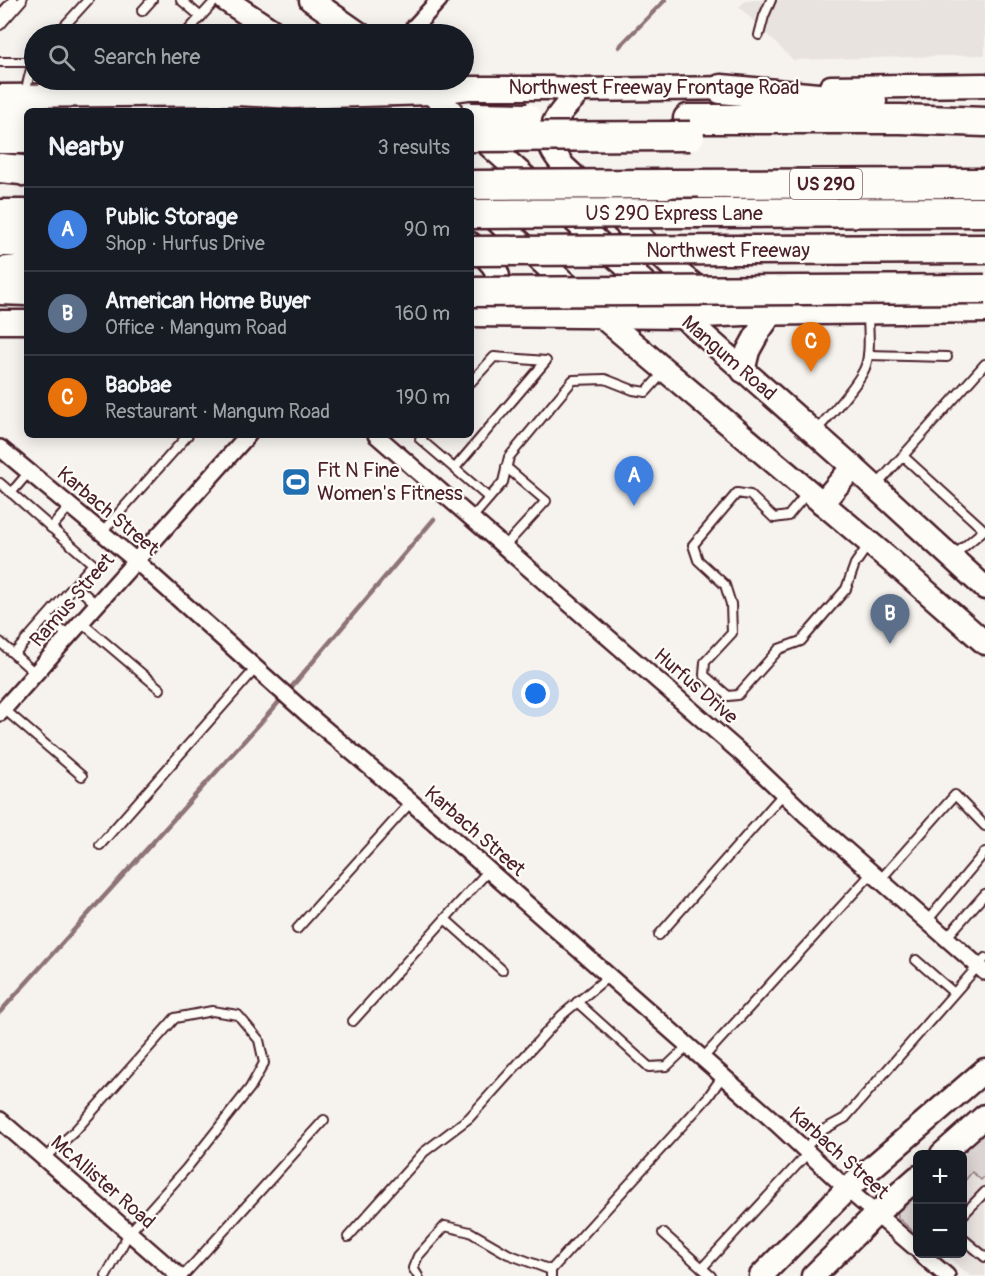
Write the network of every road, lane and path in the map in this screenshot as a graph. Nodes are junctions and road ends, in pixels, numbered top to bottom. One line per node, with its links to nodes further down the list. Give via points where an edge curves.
1 (13, 0): 12 (lane)
2 (22, 0): 19 (lane)
3 (88, 0): 14 (lane)
4 (152, 0): 11 (lane)
5 (181, 0): 13 (lane)
6 (216, 0): 13 (lane)
7 (226, 0): 16 (main road)
8 (311, 0): 17 (main road)
9 (439, 0): 18 (street)
10 (771, 0): 20 (lane)
11 (142, 11)
12 (0, 15)
13 (201, 17): 15 (lane)
14 (66, 24)
15 (194, 24)
16 (259, 24)
17 (346, 24)
18 (417, 24)
19 (0, 25)
20 (759, 35)
21 (24, 61): 22 (lane)
22 (0, 62)
23 (985, 85): 25 (main road, Northwest Freeway Frontage Road)
24 (474, 88): 33 (main road, Northwest Freeway Frontage Road)
25 (721, 89): 33 (main road, Northwest Freeway Frontage Road); 39 (highway, via 839,100)
26 (29, 90): 38 (lane)
27 (136, 90): 38 (main road, Northwest Freeway Frontage Road)
28 (191, 90): 34 (main road, Northwest Freeway Frontage Road)
29 (244, 90): 34 (main road)
30 (353, 90): 35 (main road)
31 (395, 90): 35 (main road, Northwest Freeway Frontage Road)
32 (428, 90): 42 (main road)
33 (581, 90): 76 (main road, via 560,112 550,132 552,148 563,165 681,275 714,300)
34 (237, 94): 37 (main road, Northwest Freeway Frontage Road)
35 (359, 95): 37 (main road, Northwest Freeway Frontage Road); 41 (main road)
36 (0, 96): 38 (main road, Northwest Freeway Frontage Road)
37 (293, 97): 40 (main road)
38 (26, 106): 43 (highway)
39 (985, 106)
40 (312, 108)
41 (373, 108)
42 (448, 108)
43 (0, 116)
44 (474, 117): 45 (highway, bridge)
45 (985, 122)
46 (474, 133): 80 (main road, Mangum Road)
47 (474, 137): 50 (highway, bridge)
48 (0, 139): 49 (highway)
49 (24, 139)
50 (985, 139)
51 (0, 168): 52 (highway)
52 (24, 171)
53 (985, 183): 56 (highway, US 290, bridge)
54 (0, 184): 55 (highway)
55 (24, 184)
56 (474, 184)
57 (474, 201): 79 (main road)
58 (985, 212): 61 (highway, US 290 Express Lane, bridge)
59 (0, 214): 60 (highway)
60 (24, 214)
61 (474, 214)
62 (0, 242): 63 (highway)
63 (24, 242)
64 (474, 247): 73 (main road, via 493,264 500,278 499,291)
65 (985, 249): 66 (highway, Northwest Freeway, bridge)
66 (474, 251)
67 (24, 269): 68 (highway)
68 (0, 272)
69 (985, 289): 72 (highway, bridge)
70 (0, 290): 71 (highway)
71 (24, 291)
72 (474, 292)
73 (474, 307)
74 (985, 311): 75 (main road)
75 (868, 313): 77 (main road); 83 (lane)
76 (744, 314): 77 (main road); 80 (main road)
77 (771, 314): 87 (main road, via 748,351)
78 (474, 315): 79 (main road)
79 (601, 316): 80 (main road); 86 (main road)
80 (682, 317): 87 (main road, Mangum Road)
81 (0, 322): 82 (main road)
82 (24, 322)
83 (868, 355): 84 (lane); 89 (lane, via 858,380)
84 (947, 357)
85 (985, 364): 95 (lane)
86 (664, 371): 97 (lane, via 646,392 605,379 573,380 509,457); 103 (main road)
87 (743, 371): 89 (main road, Mangum Road)
88 (474, 379): 98 (lane, via 494,357 546,361)
89 (814, 433): 96 (main road, Mangum Road)
90 (186, 438): 109 (lane)
91 (245, 438): 113 (street, Ramus Street)
92 (379, 438): 106 (street, Hurfus Drive)
93 (421, 438): 98 (lane)
94 (0, 448): 99 (street, Karbach Street)
95 (903, 456): 101 (lane); 108 (lane)
96 (853, 466): 101 (main road, Mangum Road); 103 (main road)
97 (507, 467): 104 (lane, via 503,482); 111 (lane, via 546,501)
98 (455, 468): 104 (lane)
99 (29, 472): 102 (lane); 105 (street, Karbach Street)
100 (0, 483): 102 (lane)
101 (875, 487): 112 (main road, Mangum Road)
102 (11, 493): 107 (lane)
103 (815, 497): 110 (main road); 110 (lane, via 788,516 774,518 750,495 737,494 693,545 698,560 725,585 731,603 732,633 705,662 704,675 728,696 738,695 779,649 801,641 846,589 855,564)
104 (489, 498): 106 (lane)
105 (70, 507): 107 (lane); 109 (street, Karbach Street)
106 (472, 518): 111 (street, Hurfus Drive)
107 (51, 528): 114 (lane, via 93,564)
108 (984, 529): 112 (lane)
109 (102, 532): 113 (street, Karbach Street)
110 (870, 543): 121 (main road)
111 (504, 547): 128 (street, Hurfus Drive)
112 (951, 558): 115 (main road, Mangum Road)
113 (135, 560): 116 (street, Ramus Street); 123 (street, Karbach Street)
114 (75, 585): 116 (lane); 117 (lane)
115 (985, 588)
116 (96, 604): 118 (street, Ramus Street)
117 (47, 617): 119 (lane); 122 (lane)
118 (81, 622): 119 (street, Ramus Street); 125 (lane)
119 (68, 636): 124 (street, Ramus Street)
120 (0, 642): 122 (lane)
121 (985, 643)
122 (14, 654): 124 (lane)
123 (256, 668): 129 (street, Karbach Street); 131 (lane)
124 (35, 673): 126 (street, Ramus Street)
125 (160, 689)
126 (2, 711): 127 (lane)
127 (82, 776)
128 (784, 793): 134 (street, Hurfus Drive); 139 (lane)
129 (411, 802): 133 (street, Karbach Street); 138 (lane)
130 (985, 826): 134 (lane, via 955,795)
131 (100, 845)
132 (985, 852): 137 (lane)
133 (489, 870): 136 (lane); 144 (street, Karbach Street)
134 (876, 876): 137 (street, Hurfus Drive); 149 (lane)
135 (985, 894): 140 (lane)
136 (445, 919): 143 (lane); 147 (lane)
137 (927, 921): 140 (street, Hurfus Drive)
138 (297, 929)
139 (659, 935)
140 (946, 938): 142 (street, Hurfus Drive)
141 (916, 960): 145 (lane)
142 (983, 966): 145 (lane)
143 (502, 970)
144 (609, 976): 146 (lane); 148 (street, Karbach Street)
145 (954, 993): 156 (lane, via 845,1118 823,1130)
146 (577, 1002): 148 (lane, via 649,1067 668,1066); 165 (lane, via 470,1118 424,1152)
147 (353, 1021)
148 (688, 1046): 149 (street, Karbach Street)
149 (702, 1059): 151 (street, Karbach Street)
150 (985, 1070): 159 (main road)
151 (722, 1077): 156 (street, Karbach Street); 171 (lane)
152 (985, 1116): 155 (main road)
153 (0, 1120): 157 (street, McAllister Road)
154 (324, 1120): 173 (lane)
155 (948, 1150)
156 (806, 1151): 159 (street, Karbach Street); 170 (lane)
157 (44, 1159): 163 (street, McAllister Road); 163 (lane, via 74,1132 175,1018 212,1011 238,1015 259,1040 264,1063 250,1088)
158 (913, 1181): 162 (main road)
159 (848, 1189): 162 (street, Karbach Street); 176 (main road)
160 (985, 1192): 161 (lane)
161 (967, 1212)
162 (876, 1214): 167 (street, Karbach Street); 177 (main road)
163 (129, 1233): 172 (lane); 173 (street, McAllister Road)
164 (663, 1233): 170 (lane)
165 (348, 1237)
166 (967, 1241): 168 (lane)
167 (913, 1245)
168 (985, 1257)
169 (927, 1258): 178 (street, Karbach Street)
170 (702, 1268): 175 (lane)
171 (551, 1273): 174 (lane, via 470,1232 445,1226 418,1256 414,1268)
172 (106, 1276)
173 (181, 1276)
174 (418, 1276)
175 (711, 1276)
176 (761, 1276)
177 (813, 1276)
178 (947, 1276)

